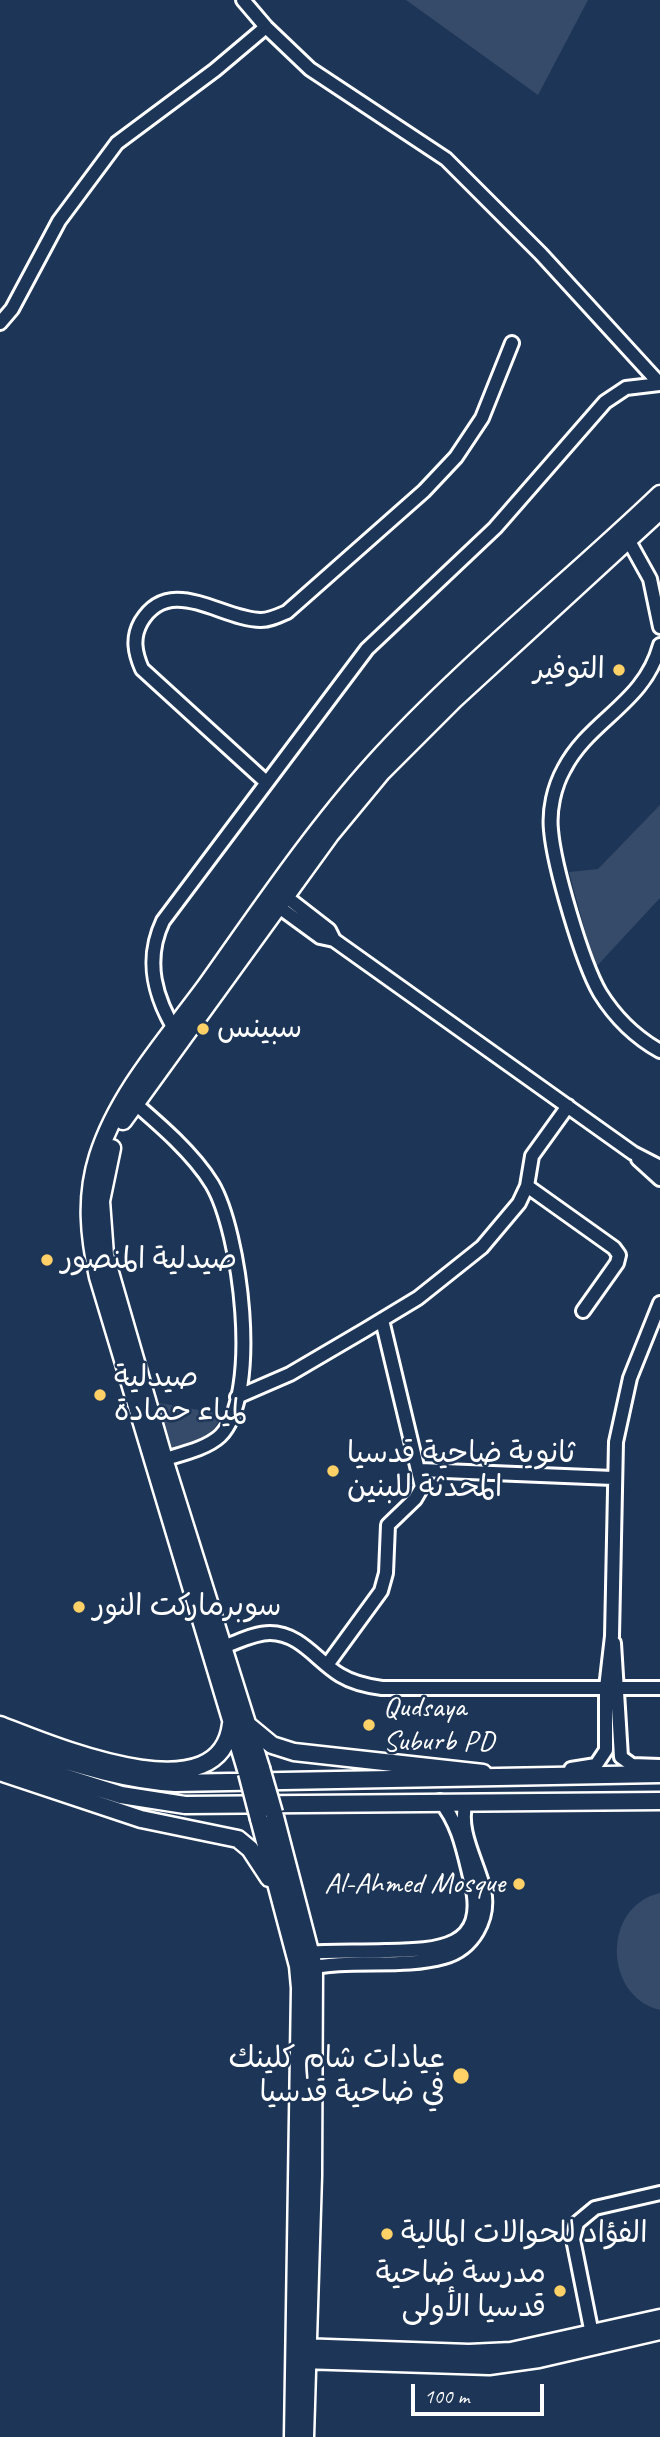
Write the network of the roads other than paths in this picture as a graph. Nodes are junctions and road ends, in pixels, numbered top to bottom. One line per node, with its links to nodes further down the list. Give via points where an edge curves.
1 (243, 0): 2 (street)
2 (265, 27): 3 (street, via 117,143 59,221); 5 (street, via 310,69 446,159 534,246)
3 (0, 323)
4 (512, 342): 11 (street, via 481,418 452,463 286,612 260,620 174,600 153,608 139,625 135,648 142,668)
5 (660, 384): 11 (street, via 626,388 605,402 509,513 367,649)
6 (660, 494): 8 (main road)
7 (660, 511): 8 (main road)
8 (626, 535): 9 (street, via 650,579); 12 (main road, via 392,744 346,795)
9 (660, 627)
10 (660, 645): 14 (street, via 639,689 575,751 563,769 550,829 580,945 599,991 630,1030)
11 (266, 782): 13 (street, via 163,921 154,940 154,979)
12 (277, 898): 13 (main road); 16 (street, via 320,937 334,940)
13 (178, 1034): 15 (main road)
14 (660, 1051)
15 (130, 1099): 24 (street, via 200,1167 223,1207 246,1329); 25 (main road, via 97,1159 89,1200 90,1238)
16 (568, 1106): 17 (street); 20 (street, via 532,1156)
17 (633, 1153): 18 (street); 19 (street)
18 (660, 1167)
19 (660, 1179)
20 (527, 1186): 22 (street, via 619,1255); 23 (street, via 507,1221 482,1247)
21 (660, 1303): 27 (street, via 622,1405)
22 (583, 1311)
23 (382, 1320): 24 (street, via 290,1374); 26 (street)
24 (237, 1396): 25 (street, via 218,1438)
25 (158, 1462): 28 (main road); 32 (main road)
26 (420, 1470): 27 (street); 29 (street, via 419,1494 388,1525 381,1591)
27 (613, 1478): 30 (street)
28 (223, 1647): 29 (street, via 257,1635 283,1634); 32 (main road)
29 (327, 1665): 30 (street, via 352,1682 382,1688)
30 (612, 1688): 31 (street); 35 (street)
31 (660, 1688)
32 (239, 1722): 33 (main road, via 211,1761 189,1771 148,1770 96,1758); 41 (main road, via 262,1739 294,1752 461,1768); 45 (main road, bridge)
33 (0, 1725)
34 (0, 1741): 41 (main road, via 90,1770 145,1781)
35 (612, 1750): 37 (street, via 632,1765); 40 (street, via 596,1765 557,1770)
36 (0, 1757): 42 (main road, via 111,1792 185,1805)
37 (660, 1766)
38 (0, 1772): 46 (main road, via 141,1819 237,1839 250,1849)
39 (660, 1774): 40 (main road)
40 (542, 1777): 41 (main road)
41 (498, 1779)
42 (440, 1801): 44 (main road); 47 (street, via 457,1828 475,1913 453,1943)
43 (660, 1801): 44 (main road)
44 (467, 1802): 47 (street, via 465,1826 486,1903 479,1929 458,1951 444,1957)
45 (267, 1816): 46 (main road); 48 (main road)
46 (276, 1889): 48 (main road, via 294,1954)
47 (389, 1956): 48 (street)
48 (308, 1963): 53 (main road, via 302,2043 306,2176)
49 (660, 2193): 52 (street, via 595,2208 577,2223 573,2239)
50 (660, 2319): 52 (main road)
51 (660, 2332): 52 (main road)
52 (591, 2339): 53 (main road, via 513,2363 468,2367)
53 (302, 2354): 54 (main road)
54 (301, 2379): 55 (main road); 56 (main road)
55 (293, 2437)
56 (305, 2437)

